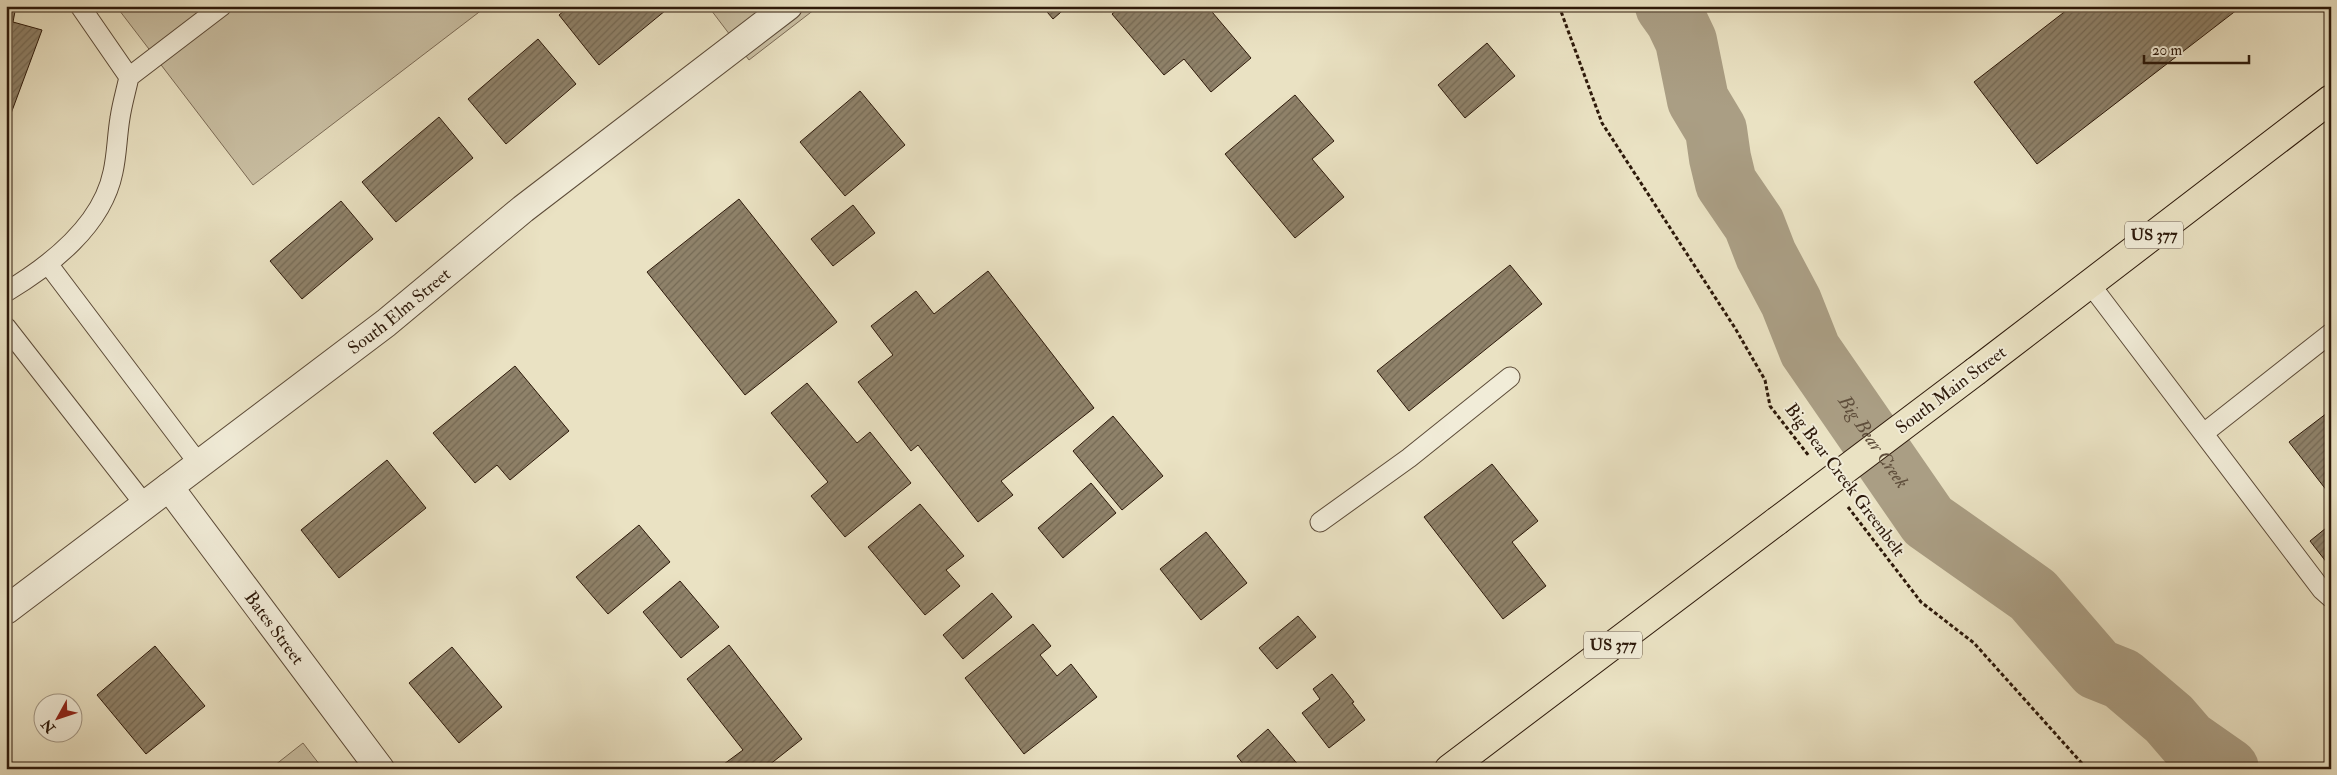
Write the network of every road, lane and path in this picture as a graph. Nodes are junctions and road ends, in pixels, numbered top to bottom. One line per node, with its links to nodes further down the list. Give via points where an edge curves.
1 (80, 6): 5 (lane)
2 (222, 6): 5 (lane)
3 (788, 6): 15 (street, South Elm Street, via 523,208 386,323)
4 (1559, 6): 14 (path, Big Bear Creek Greenbelt, via 1602,123 1735,328 1765,380 1770,406)
5 (129, 77): 7 (lane, via 113,173 95,216)
6 (2331, 99): 8 (main road, South Main Street / US 377)
7 (48, 264): 9 (lane); 15 (lane)
8 (2090, 284): 13 (lane); 23 (main road, South Main Street / US 377, bridge)
9 (6, 292)
10 (6, 327): 18 (lane)
11 (2331, 333): 13 (lane)
12 (1510, 377): 19 (lane, via 1409,458)
13 (2204, 433): 20 (lane)
14 (1812, 460)
15 (199, 464): 16 (street, South Elm Street)
16 (169, 487): 18 (street, South Elm Street); 22 (street, Bates Street)
17 (1842, 499): 24 (path, Big Bear Creek Greenbelt, via 1921,602 1974,643)
18 (145, 505): 21 (street, South Elm Street)
19 (1320, 522)
20 (2331, 598)
21 (6, 610)
22 (380, 769)
23 (1449, 769)
24 (2087, 769)

